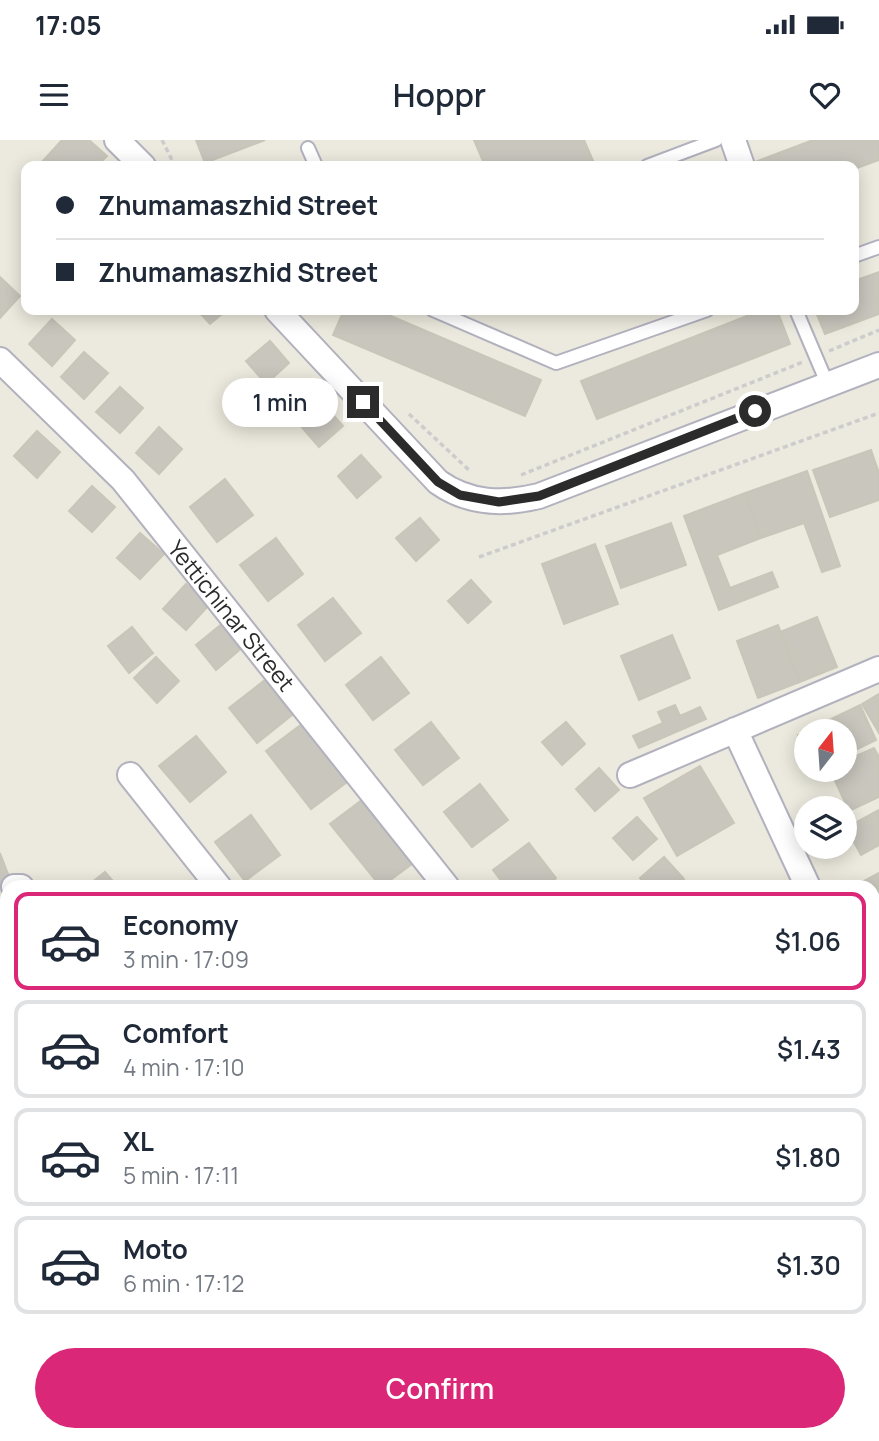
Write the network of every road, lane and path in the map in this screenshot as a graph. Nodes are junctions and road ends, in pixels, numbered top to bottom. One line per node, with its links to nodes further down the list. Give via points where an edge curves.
1 (117, 140): 7 (street)
2 (137, 140): 8 (lane)
3 (162, 140): 9 (path)
4 (716, 140): 11 (lane)
5 (733, 140): 12 (street)
6 (308, 148): 10 (lane)
7 (140, 161)
8 (143, 161)
9 (172, 161)
10 (314, 161)
11 (660, 161)
12 (740, 161)
13 (879, 247): 14 (lane)
14 (859, 254)
15 (282, 315): 23 (street, via 438,482 460,495 485,501 539,496)
16 (445, 315): 17 (lane, via 556,363)
17 (693, 315)
18 (798, 315): 20 (lane)
19 (879, 330): 20 (path)
20 (816, 357): 23 (lane); 27 (path)
21 (0, 360): 34 (street, Yettichinаr Street, via 123,480)
22 (879, 365): 23 (street)
23 (827, 383)
24 (405, 411): 26 (path)
25 (879, 413): 28 (path)
26 (474, 474)
27 (513, 477)
28 (479, 557)
29 (879, 669): 30 (street)
30 (735, 730): 32 (street); 35 (street)
31 (130, 775): 33 (street)
32 (630, 775)
33 (213, 880)
34 (441, 880)
35 (805, 880)

